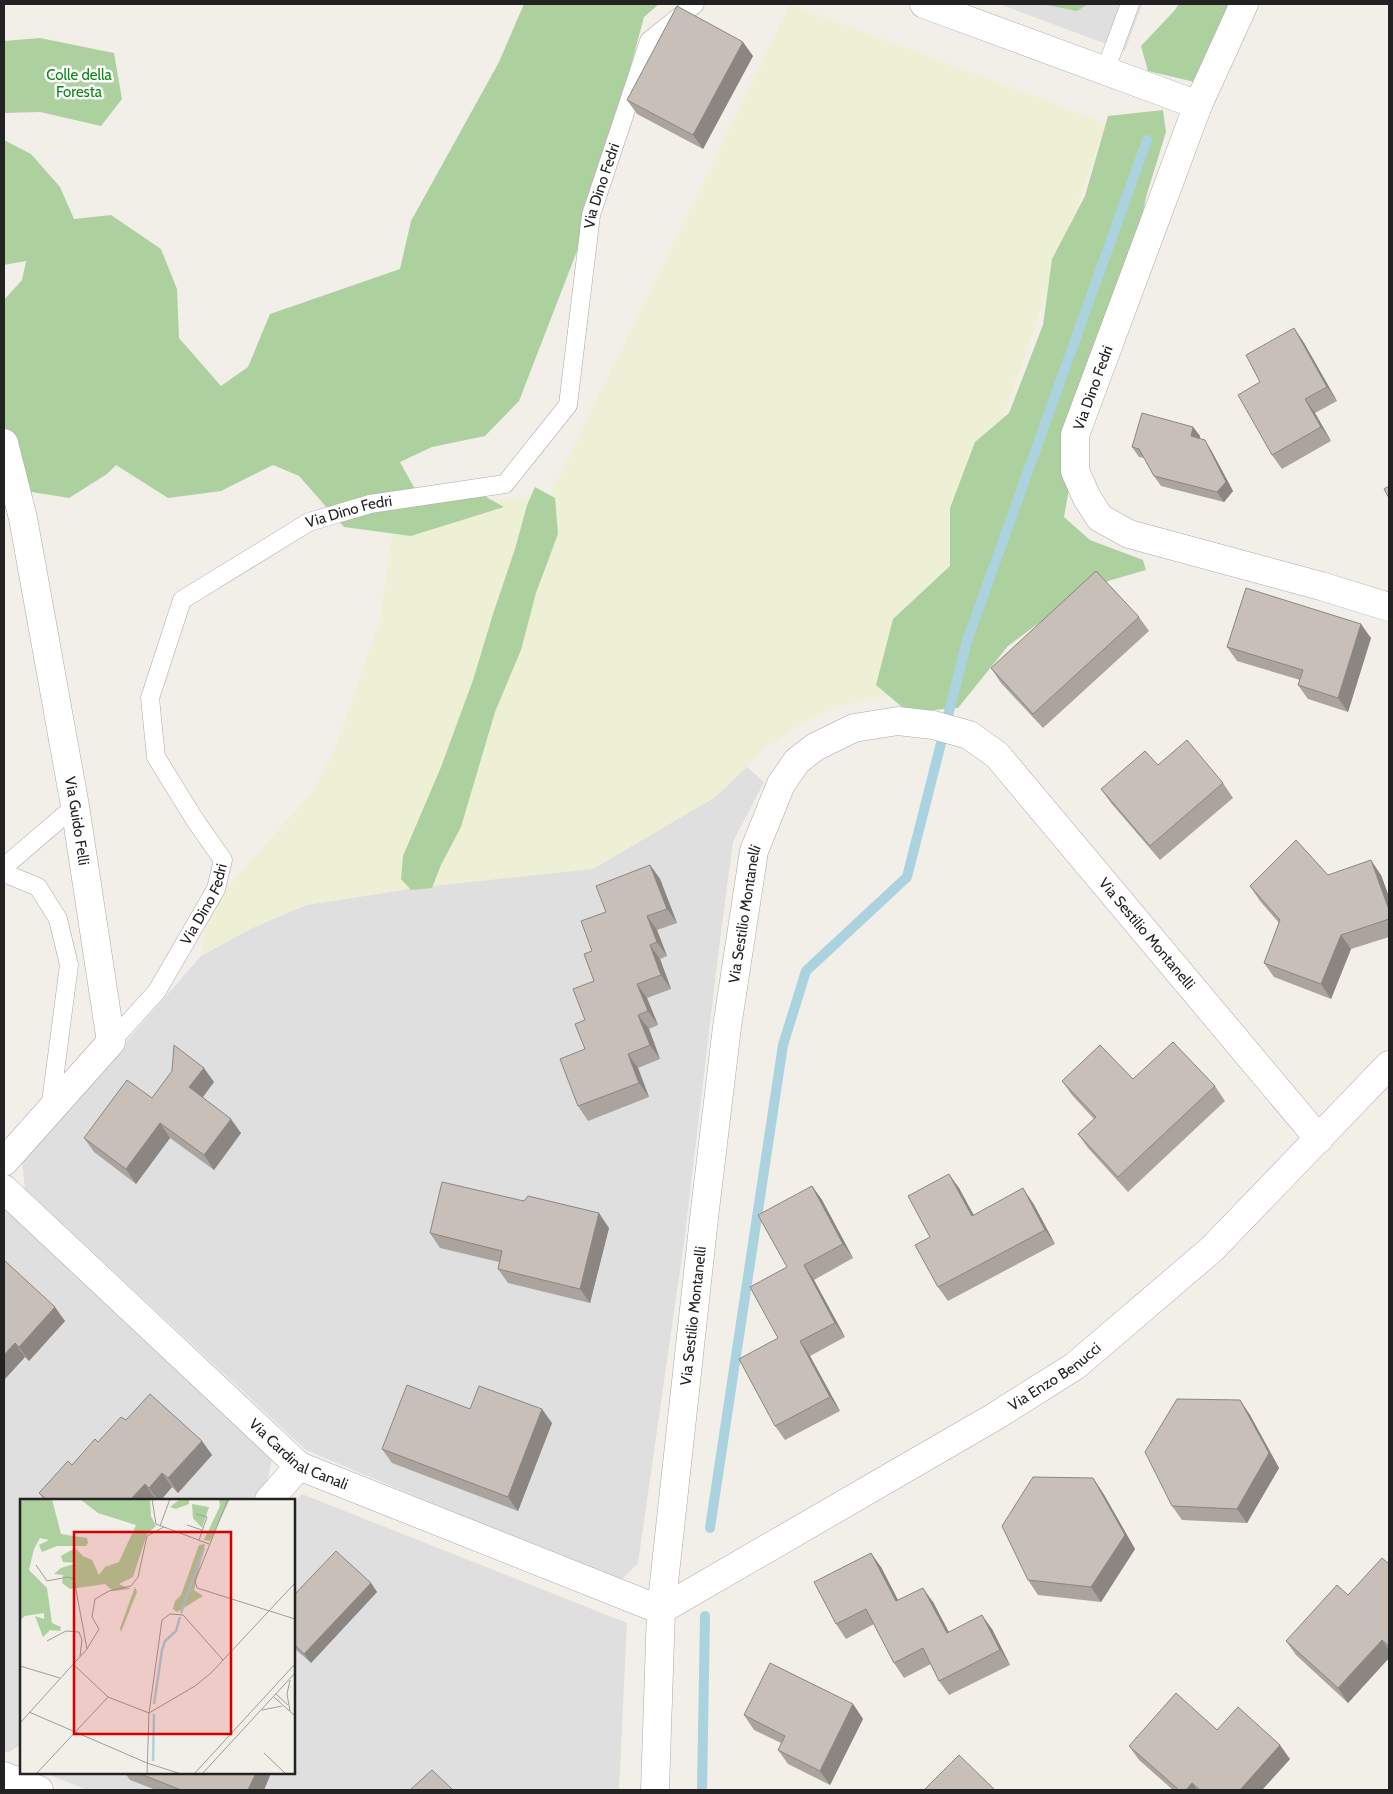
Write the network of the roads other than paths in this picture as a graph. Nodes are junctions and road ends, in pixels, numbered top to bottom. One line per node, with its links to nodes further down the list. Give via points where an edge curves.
1 (695, 4): 12 (lane, Via Dino Fedri, via 649,41 591,215 568,404 505,484 370,504 309,522 182,600 150,698 156,757 224,860 216,889 157,991)
2 (924, 4): 5 (street)
3 (1130, 4): 5 (lane)
4 (1244, 4): 6 (street, Via Dino Fedri)
5 (1105, 70): 6 (street)
6 (1198, 105): 8 (street, Via Dino Fedri, via 1075,435 1075,471 1100,518 1129,534)
7 (4, 443): 9 (street, Via Guido Felli, via 23,518)
8 (1389, 607)
9 (75, 806): 10 (lane); 12 (street, Via Guido Felli)
10 (4, 867)
11 (4, 873): 14 (lane, via 38,886 58,918 69,965)
12 (111, 1042): 14 (street)
13 (1389, 1065): 15 (street, Via Enzo Benucci)
14 (50, 1110): 16 (street)
15 (1319, 1139): 20 (street, Via Enzo Benucci, via 1212,1249 1075,1366 985,1422); 20 (street, Via Sestilio Montanelli, via 997,755 969,735 932,725 898,721 854,728 815,747 797,761 781,784 754,851 727,1028)
16 (4, 1162)
17 (4, 1189): 18 (street, Via Cardinal Canali)
18 (299, 1466): 19 (street); 20 (street, Via Cardinal Canali)
19 (270, 1499)
20 (661, 1610): 21 (street, Via Sestilio Montanelli)
21 (655, 1790)

